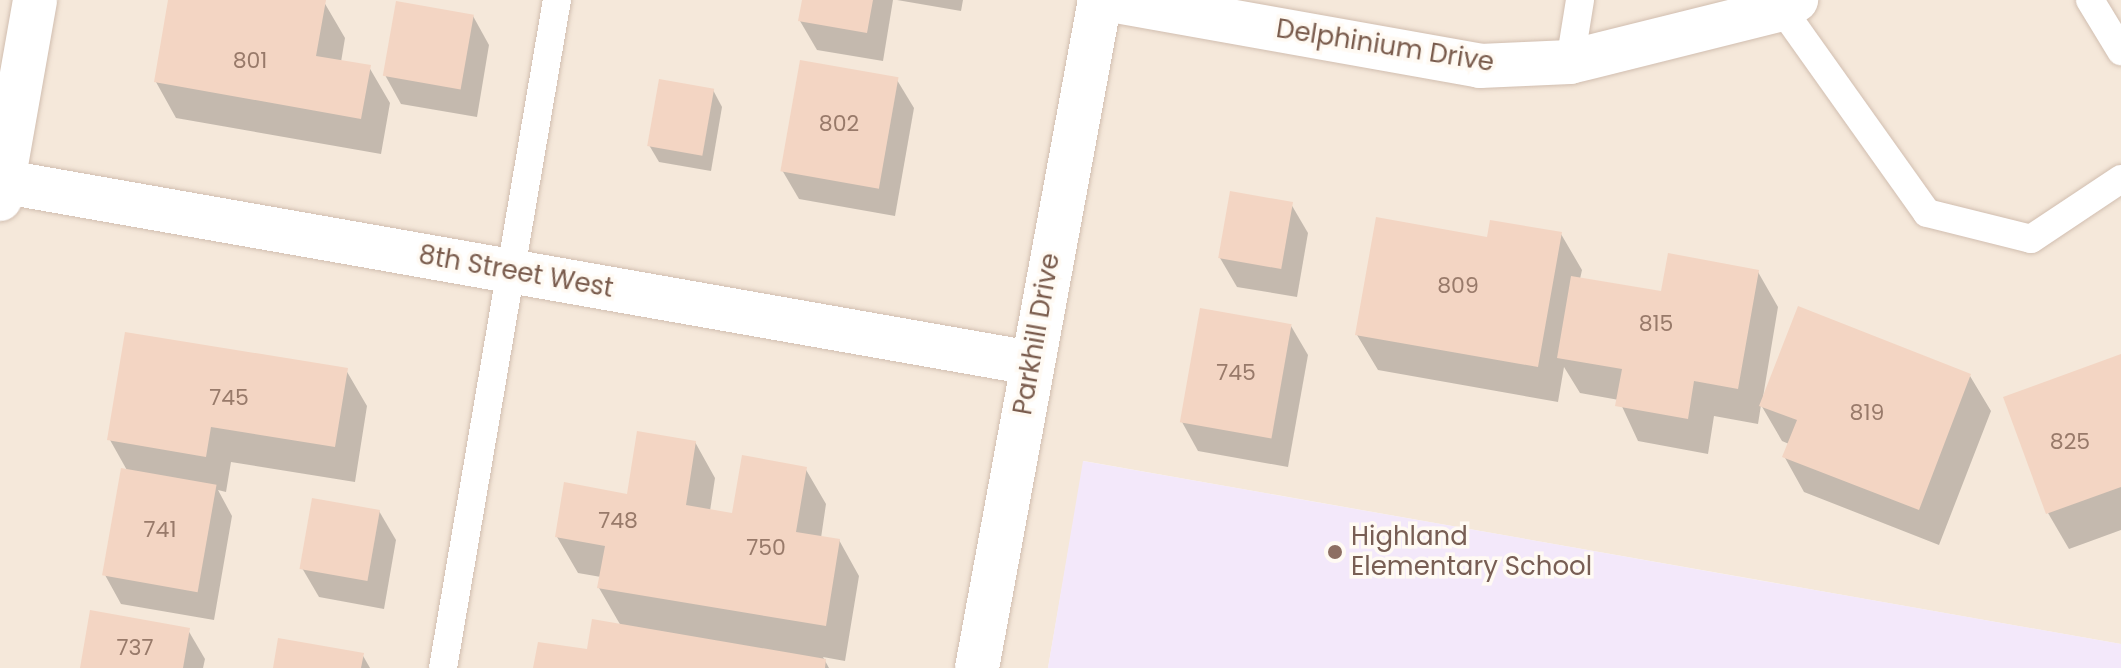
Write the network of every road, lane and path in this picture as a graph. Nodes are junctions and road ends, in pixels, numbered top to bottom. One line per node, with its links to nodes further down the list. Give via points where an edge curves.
1 (35, 0): 11 (street)
2 (557, 0): 12 (lane)
3 (1100, 0): 13 (street, Parkhill Drive)
4 (1111, 0): 9 (street, Delphinium Drive, via 1480,66)
5 (1580, 0): 9 (lane)
6 (2090, 0): 8 (lane)
7 (1789, 4): 9 (street, Delphinium Drive); 10 (lane, via 1927,213 2031,239)
8 (2121, 51)
9 (1570, 62)
10 (2121, 179)
11 (1, 187): 12 (street, 8th Street West)
12 (510, 271): 13 (street, 8th Street West); 14 (lane)
13 (1031, 363): 15 (street, Parkhill Drive)
14 (443, 668)
15 (977, 668)

